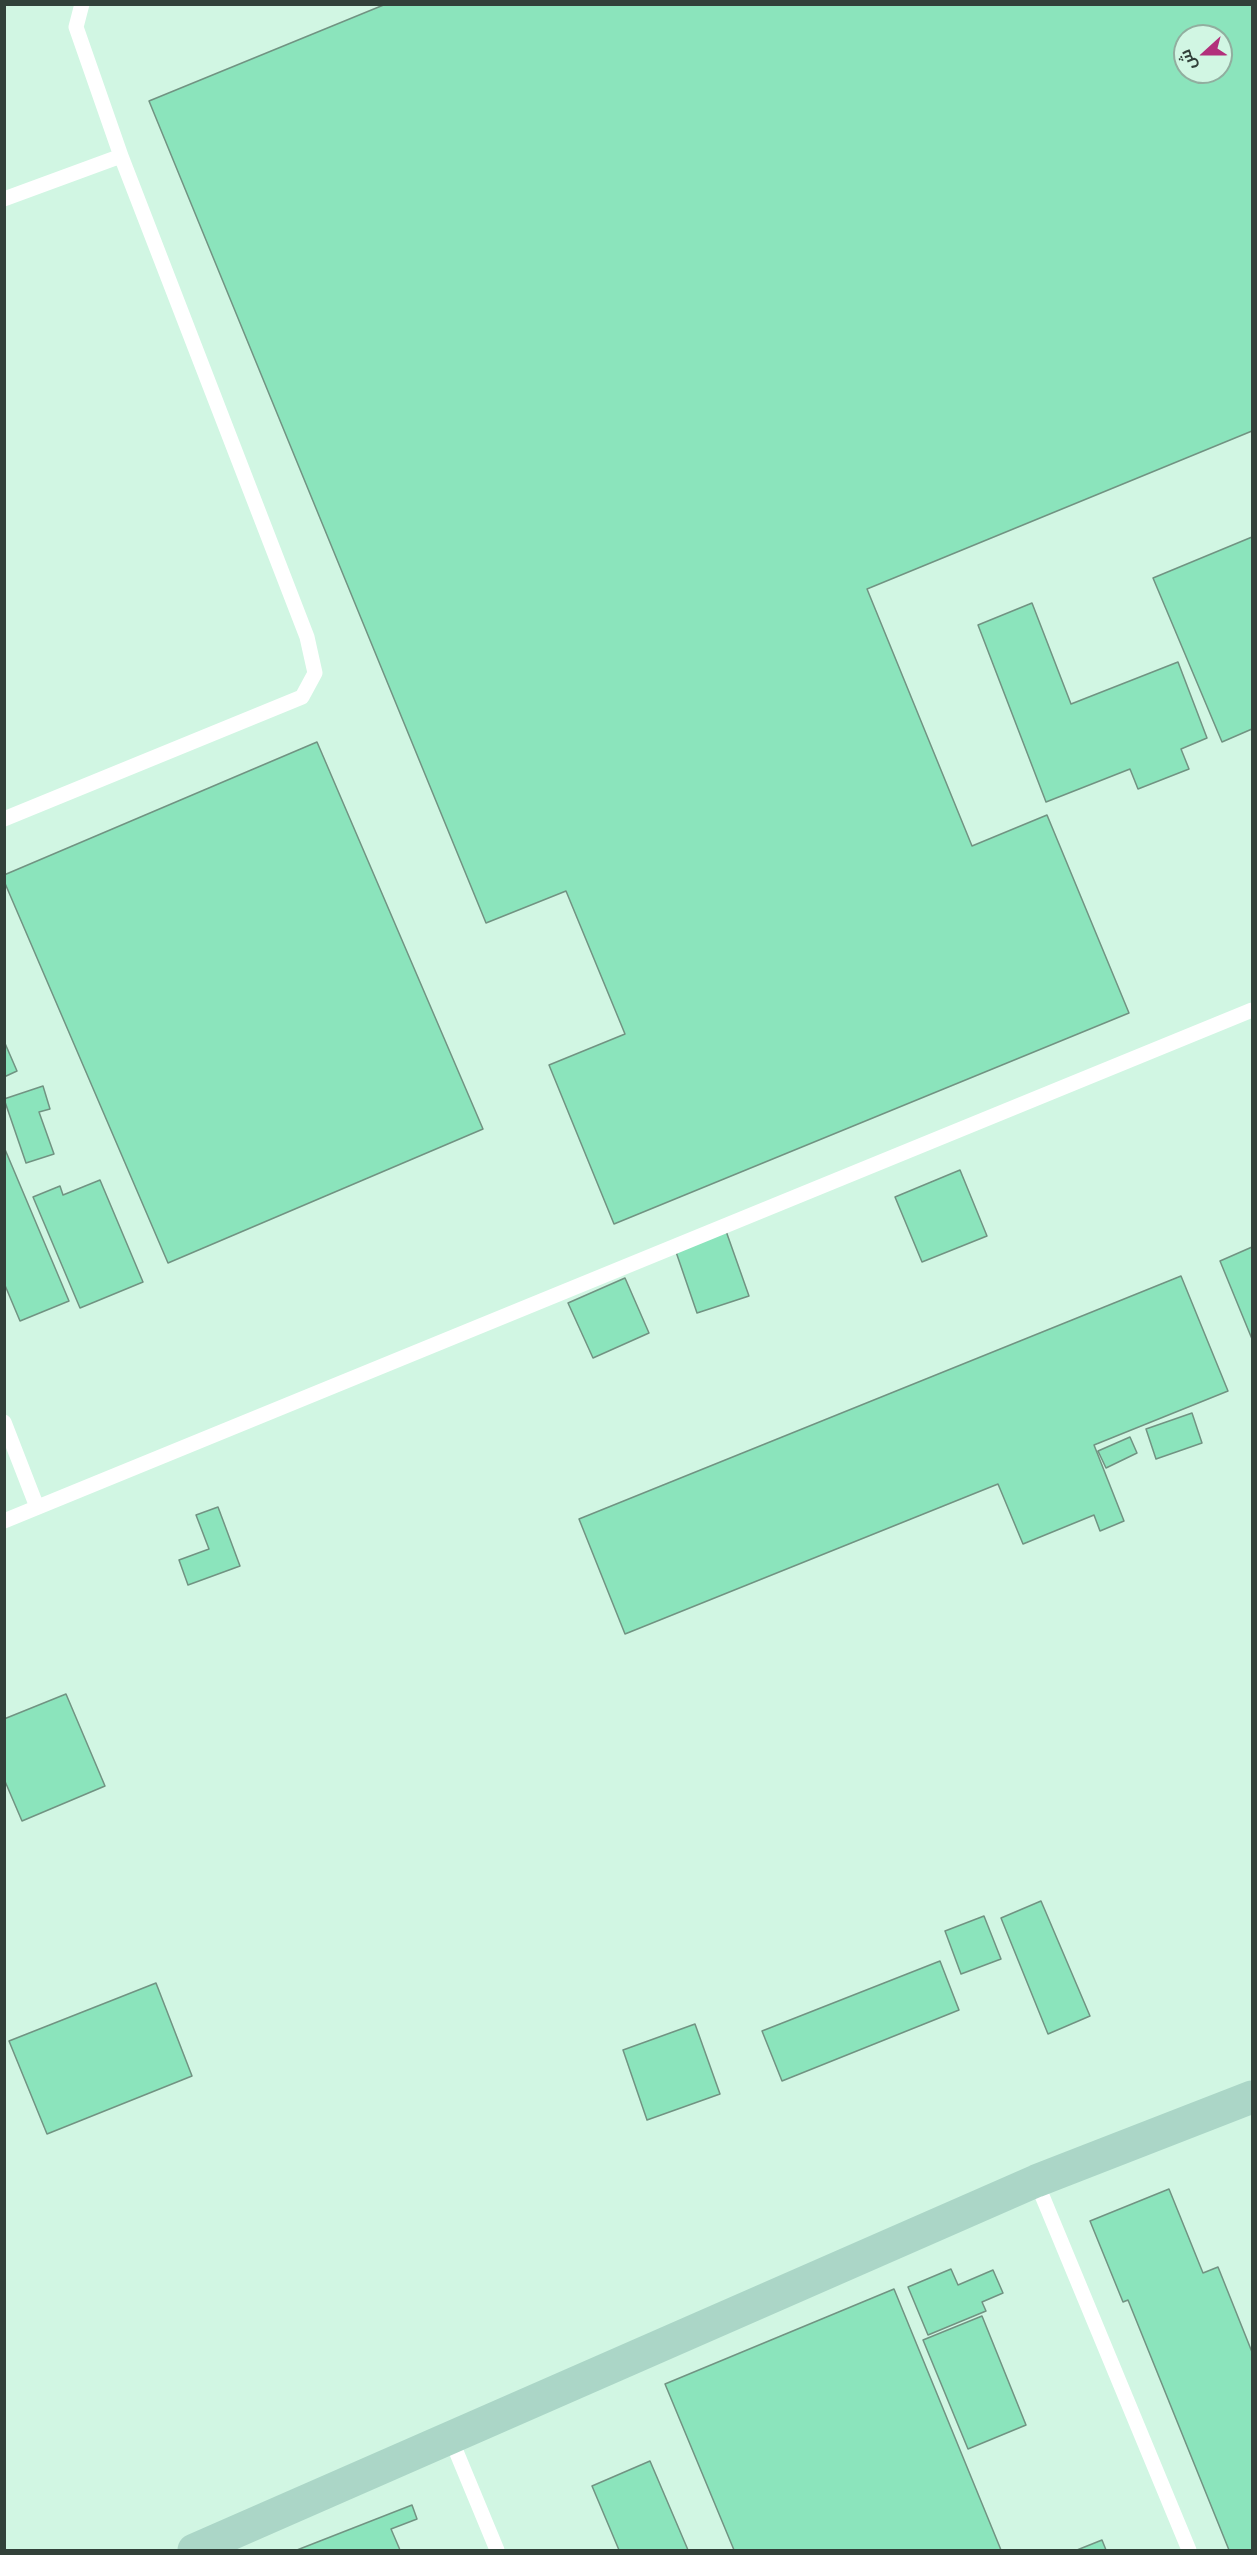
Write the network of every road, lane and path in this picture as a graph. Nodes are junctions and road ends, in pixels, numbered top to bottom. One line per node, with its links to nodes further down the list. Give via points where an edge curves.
1 (82, 4): 2 (lane, via 76,27)
2 (121, 156): 3 (lane); 4 (lane, via 307,637 315,673 302,697)
3 (4, 200)
4 (4, 819)
5 (1252, 1010): 7 (lane)
6 (4, 1422): 7 (lane)
7 (37, 1507): 8 (lane)
8 (4, 1521)
9 (1252, 2097): 10 (street)
10 (1036, 2181): 11 (street); 14 (lane)
11 (451, 2439): 12 (street); 13 (lane)
12 (194, 2550)
13 (497, 2550)
14 (1189, 2550)

